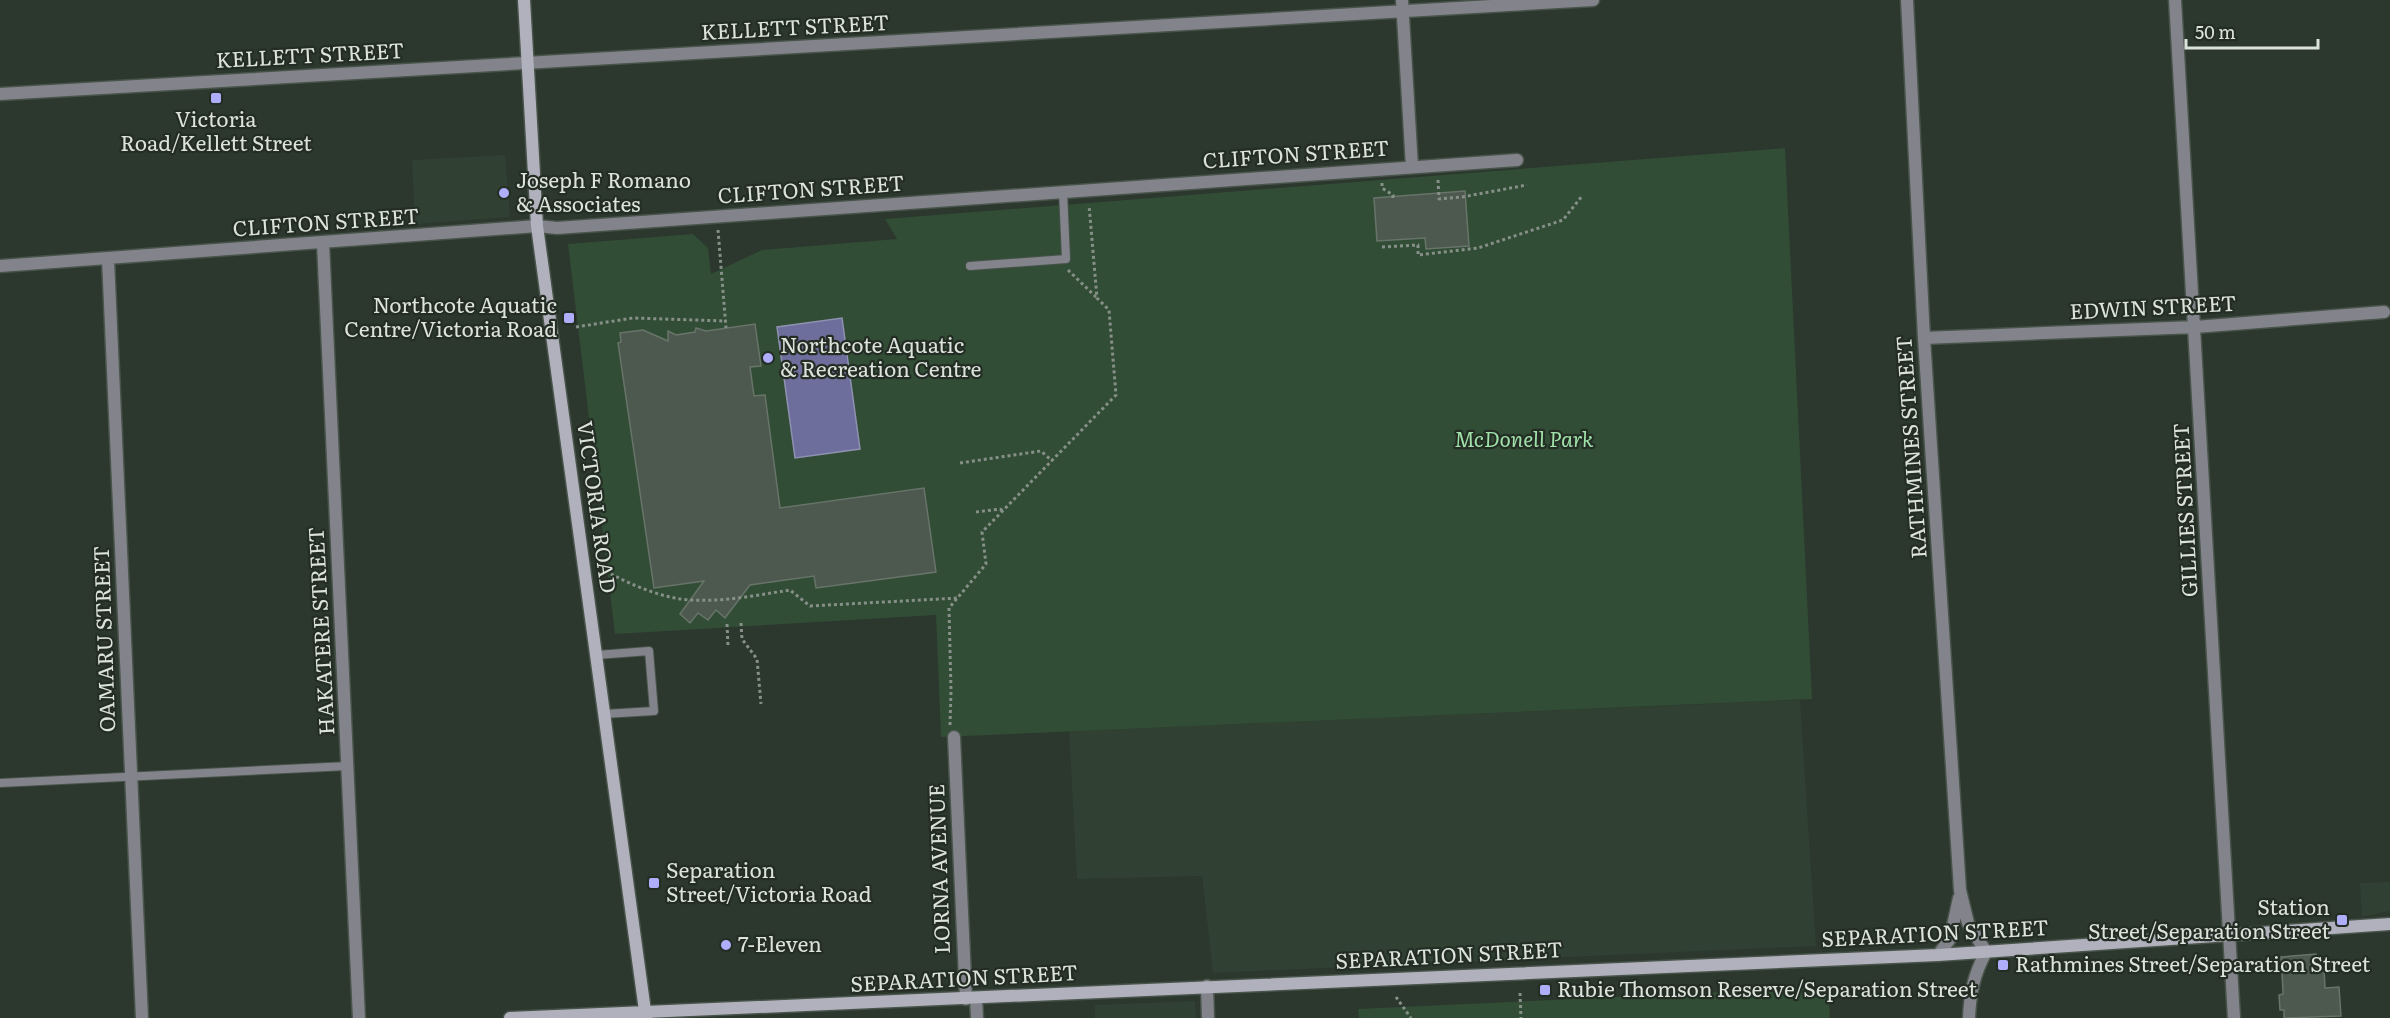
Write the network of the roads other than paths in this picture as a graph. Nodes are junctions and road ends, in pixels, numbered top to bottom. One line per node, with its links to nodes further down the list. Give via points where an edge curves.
1 (524, 0): 6 (street, VICTORIA ROAD)
2 (1593, 0): 5 (street, KELLETT STREET)
3 (1907, 0): 18 (street, RATHMINES STREET)
4 (2175, 0): 17 (street, GILLIES STREET)
5 (1402, 6): 6 (street, KELLETT STREET); 9 (street)
6 (528, 63): 7 (street, KELLETT STREET); 11 (street, VICTORIA ROAD)
7 (0, 94)
8 (1517, 160): 9 (street, CLIFTON STREET)
9 (1412, 167): 10 (street, CLIFTON STREET)
10 (1063, 191): 11 (street, CLIFTON STREET, via 557,228); 15 (lane, via 1066,259)
11 (537, 226): 12 (street, CLIFTON STREET); 19 (street, VICTORIA ROAD)
12 (323, 243): 13 (street, CLIFTON STREET); 22 (street, HAKATERE STREET)
13 (108, 259): 14 (street, CLIFTON STREET); 23 (street, OAMARU STREET)
14 (0, 266)
15 (970, 266)
16 (2384, 312): 17 (street, EDWIN STREET)
17 (2195, 327): 18 (street, EDWIN STREET); 27 (street, GILLIES STREET)
18 (1924, 338): 25 (street, RATHMINES STREET)
19 (597, 656): 20 (street, VICTORIA ROAD); 20 (lane, via 650,651 654,711)
20 (604, 714): 32 (street, VICTORIA ROAD)
21 (954, 737): 31 (street, LORNA AVENUE)
22 (348, 766): 23 (lane); 34 (street, HAKATERE STREET)
23 (131, 775): 24 (lane); 33 (street, OAMARU STREET)
24 (0, 783)
25 (1960, 890): 28 (street, RATHMINES STREET, via 1968,923); 29 (street, RATHMINES STREET, via 1953,931)
26 (2390, 924): 27 (street, SEPARATION STREET)
27 (2229, 936): 28 (street, SEPARATION STREET); 39 (street, GILLIES STREET)
28 (1986, 952): 29 (street, SEPARATION STREET); 38 (street, via 1970,990)
29 (1938, 955): 30 (street, SEPARATION STREET)
30 (1207, 986): 31 (street, SEPARATION STREET); 37 (street)
31 (971, 998): 32 (street, SEPARATION STREET); 36 (street, LORNA AVENUE)
32 (646, 1015): 35 (street, SEPARATION STREET)
33 (142, 1018)
34 (359, 1018)
35 (510, 1018)
36 (977, 1018)
37 (1208, 1018)
38 (1969, 1018)
39 (2234, 1018)

